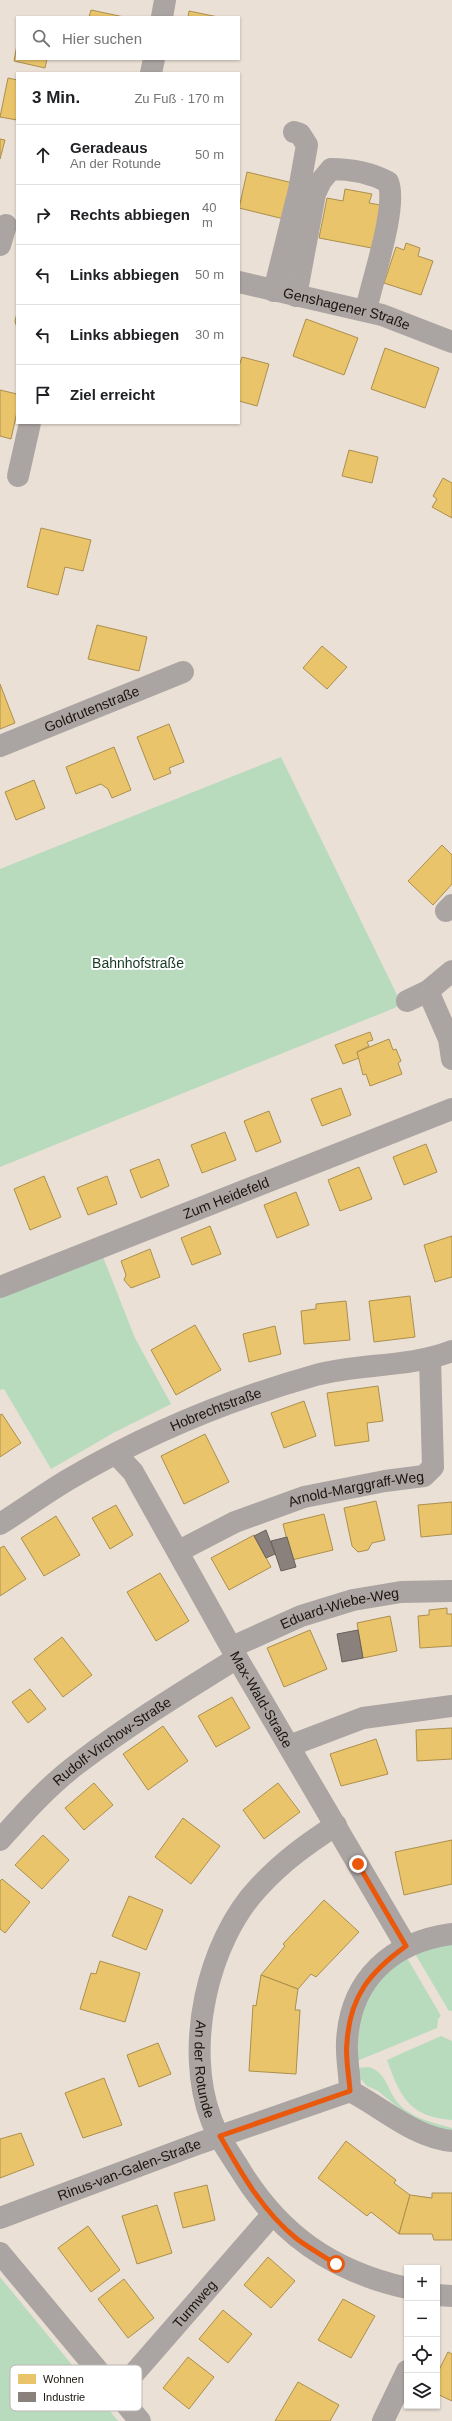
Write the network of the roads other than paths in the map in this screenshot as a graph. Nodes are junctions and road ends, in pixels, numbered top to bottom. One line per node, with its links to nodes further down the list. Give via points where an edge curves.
1 (165, 0): 2 (street)
2 (162, 16)
3 (154, 60): 4 (street)
4 (151, 72)
5 (294, 132): 7 (street, via 300,134 307,145 300,190)
6 (240, 282): 7 (street, Genshagener Straße)
7 (274, 291): 8 (street, Genshagener Straße)
8 (296, 296): 9 (street, Genshagener Straße); 9 (street, via 315,194 321,180 331,169 347,169 379,177 388,182 392,191 389,217)
9 (366, 310): 10 (street, Genshagener Straße)
10 (452, 342)
11 (30, 424): 12 (street)
12 (18, 476)
13 (183, 672): 14 (street, Goldrutenstraße)
14 (0, 746)
15 (452, 971): 16 (street)
16 (428, 991): 17 (street); 18 (street, via 448,1039)
17 (407, 1001)
18 (452, 1059)
19 (452, 1109): 20 (street, Zum Heidefeld)
20 (0, 1288)
21 (452, 1351): 22 (street, Hobrechtstraße)
22 (430, 1359): 23 (street, Hobrechtstraße, via 318,1375 240,1398 167,1428); 25 (street, Arnold-Marggraff-Weg, via 433,1467 424,1476 304,1497 235,1522)
23 (116, 1454): 24 (street, Hobrechtstraße, via 71,1478); 25 (street, Max-Wald-Straße, via 133,1472)
24 (0, 1524)
25 (179, 1551): 27 (street, Max-Wald-Straße)
26 (452, 1591): 27 (street, Eduard-Wiebe-Weg, via 401,1592 353,1600 301,1616)
27 (234, 1653): 29 (street, Max-Wald-Straße); 31 (street, Rudolf-Virchow-Straße, via 79,1762 32,1804)
28 (452, 1706): 29 (street, via 363,1718)
29 (289, 1746): 30 (street, Max-Wald-Straße)
30 (336, 1825): 33 (street, Max-Wald-Straße); 35 (street, An der Rotunde, via 294,1852 258,1888 230,1928 210,1976 200,2028 201,2083 211,2120)
31 (0, 1840)
32 (452, 1934): 33 (street, via 434,1936)
33 (406, 1946): 34 (street, via 384,1962 364,1984 352,2009 346,2043)
34 (350, 2091): 35 (street, Rinus-van-Galen-Straße); 36 (street, via 375,2103 407,2126 436,2140)
35 (220, 2136): 37 (street, An der Rotunde, via 250,2187); 38 (street, Rinus-van-Galen-Straße)
36 (452, 2141)
37 (272, 2215): 40 (street, An der Rotunde, via 297,2239 336,2264 381,2282); 42 (street, Turmweg)
38 (0, 2218)
39 (0, 2253): 41 (street)
40 (404, 2287)
41 (94, 2365)
42 (141, 2365)
43 (406, 2373): 46 (street)
44 (132, 2411): 45 (street)
45 (140, 2421)
46 (382, 2421)

